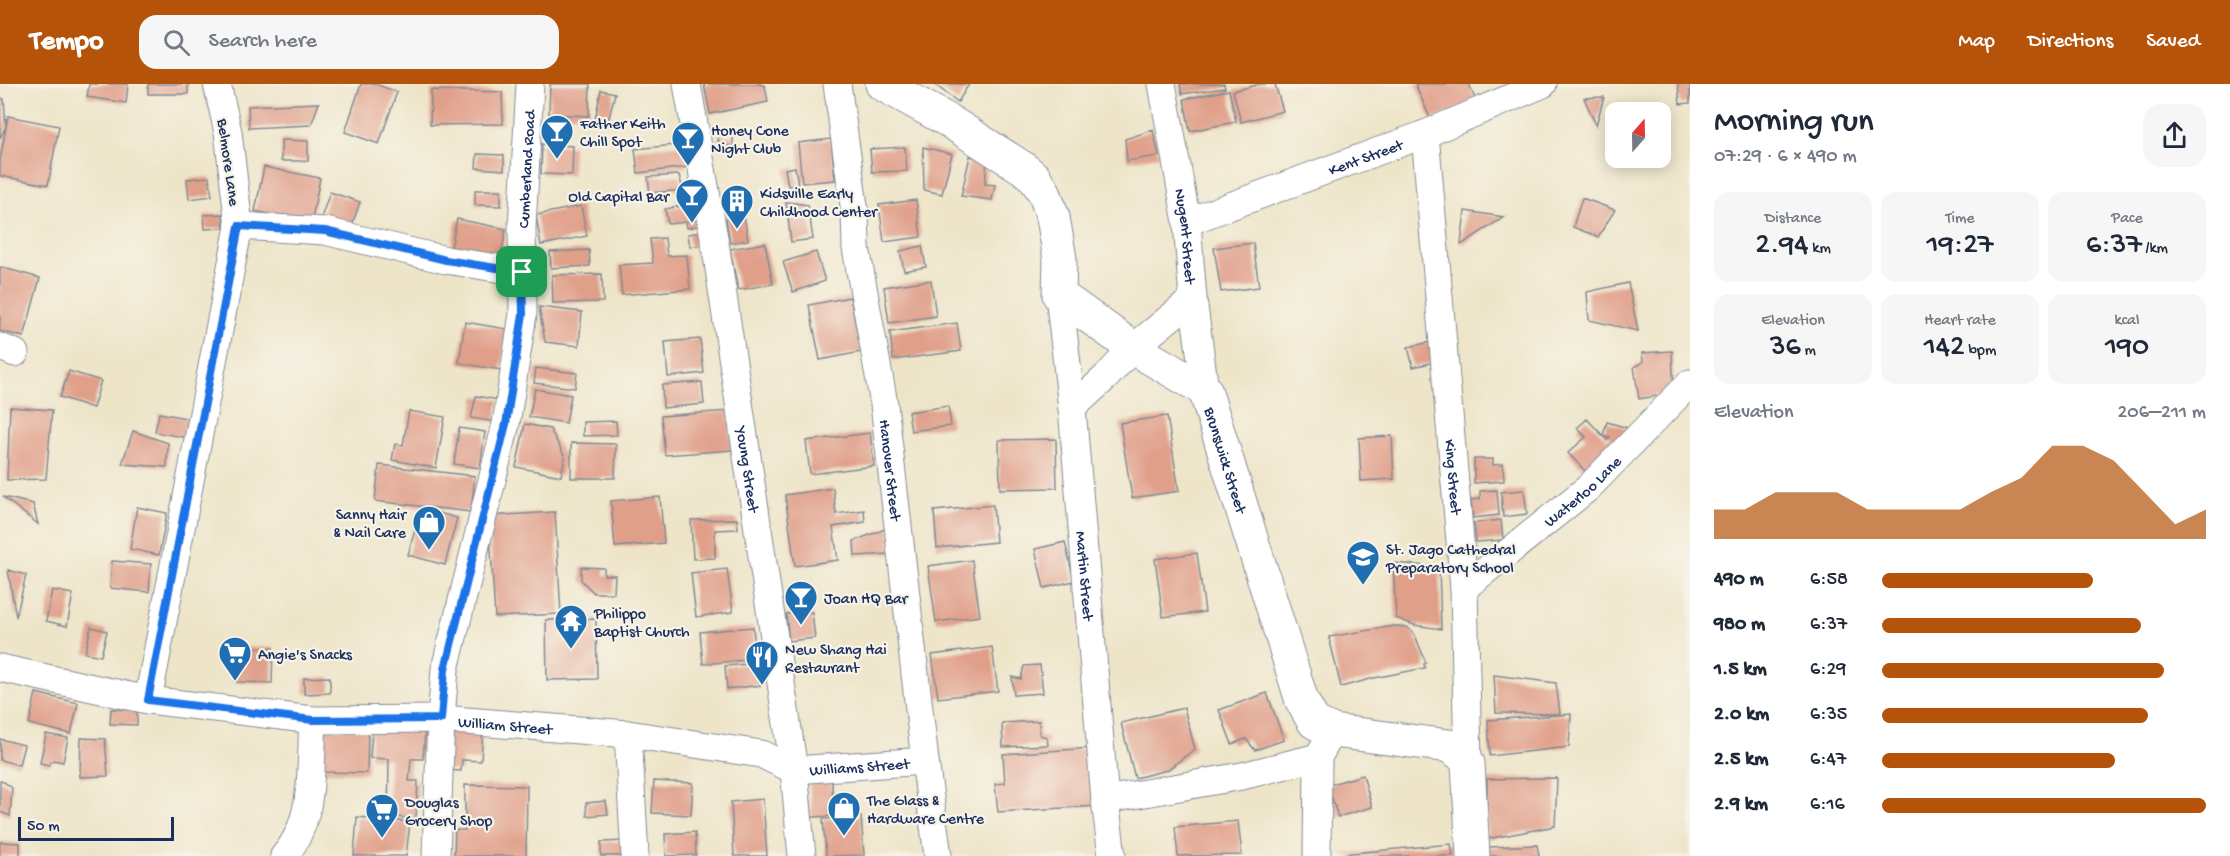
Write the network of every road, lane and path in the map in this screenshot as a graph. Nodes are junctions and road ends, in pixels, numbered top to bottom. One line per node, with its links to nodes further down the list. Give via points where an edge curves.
1 (217, 84): 10 (street, Belmore Lane, via 228,132)
2 (530, 84): 11 (street, Cumberland Road)
3 (687, 84): 27 (street, Young Street, via 716,249)
4 (837, 84): 25 (street, Hanover Street, via 855,213 856,248 884,405)
5 (882, 84): 12 (main road, via 949,121 1034,177 1053,217 1060,259)
6 (1162, 84): 9 (street, Nugent Street)
7 (1543, 84): 8 (street, Kent Street)
8 (1425, 134): 9 (street, Kent Street); 18 (street, King Street)
9 (1187, 222): 13 (street, Nugent Street)
10 (239, 226): 11 (street, via 325,231 446,260); 20 (street, Belmore Lane)
11 (522, 272): 21 (street, Cumberland Road, via 523,314 506,424 445,669)
12 (1059, 295): 14 (main road, Brunswick Street); 17 (street, Martin Street)
13 (1193, 299): 14 (street); 16 (street, Nugent Street)
14 (1133, 348): 16 (main road, Brunswick Street); 17 (street)
15 (1690, 383): 18 (street, Waterloo Lane, via 1588,488)
16 (1205, 390): 24 (main road, Brunswick Street, via 1302,701)
17 (1072, 408): 28 (street, Martin Street)
18 (1464, 588): 26 (street, King Street)
19 (0, 668): 20 (street, William Street)
20 (148, 700): 22 (street, William Street)
21 (441, 719): 22 (street, William Street); 23 (street, William Street); 30 (street, Cumberland Road)
22 (313, 720): 29 (street, via 307,813 294,844)
23 (628, 734): 27 (street, William Street, via 761,754); 31 (street)
24 (1325, 744): 26 (main road, Brunswick Street, via 1449,746); 28 (street, via 1242,776); 35 (street)
25 (925, 761): 27 (street, Williams Street); 33 (street, Hanover Street)
26 (1468, 763): 36 (main road, King Street)
27 (794, 770): 32 (street, Young Street)
28 (1105, 800): 34 (street, Martin Street)
29 (284, 856)
30 (436, 856)
31 (635, 856)
32 (802, 856)
33 (938, 856)
34 (1112, 856)
35 (1317, 856)
36 (1473, 856)

